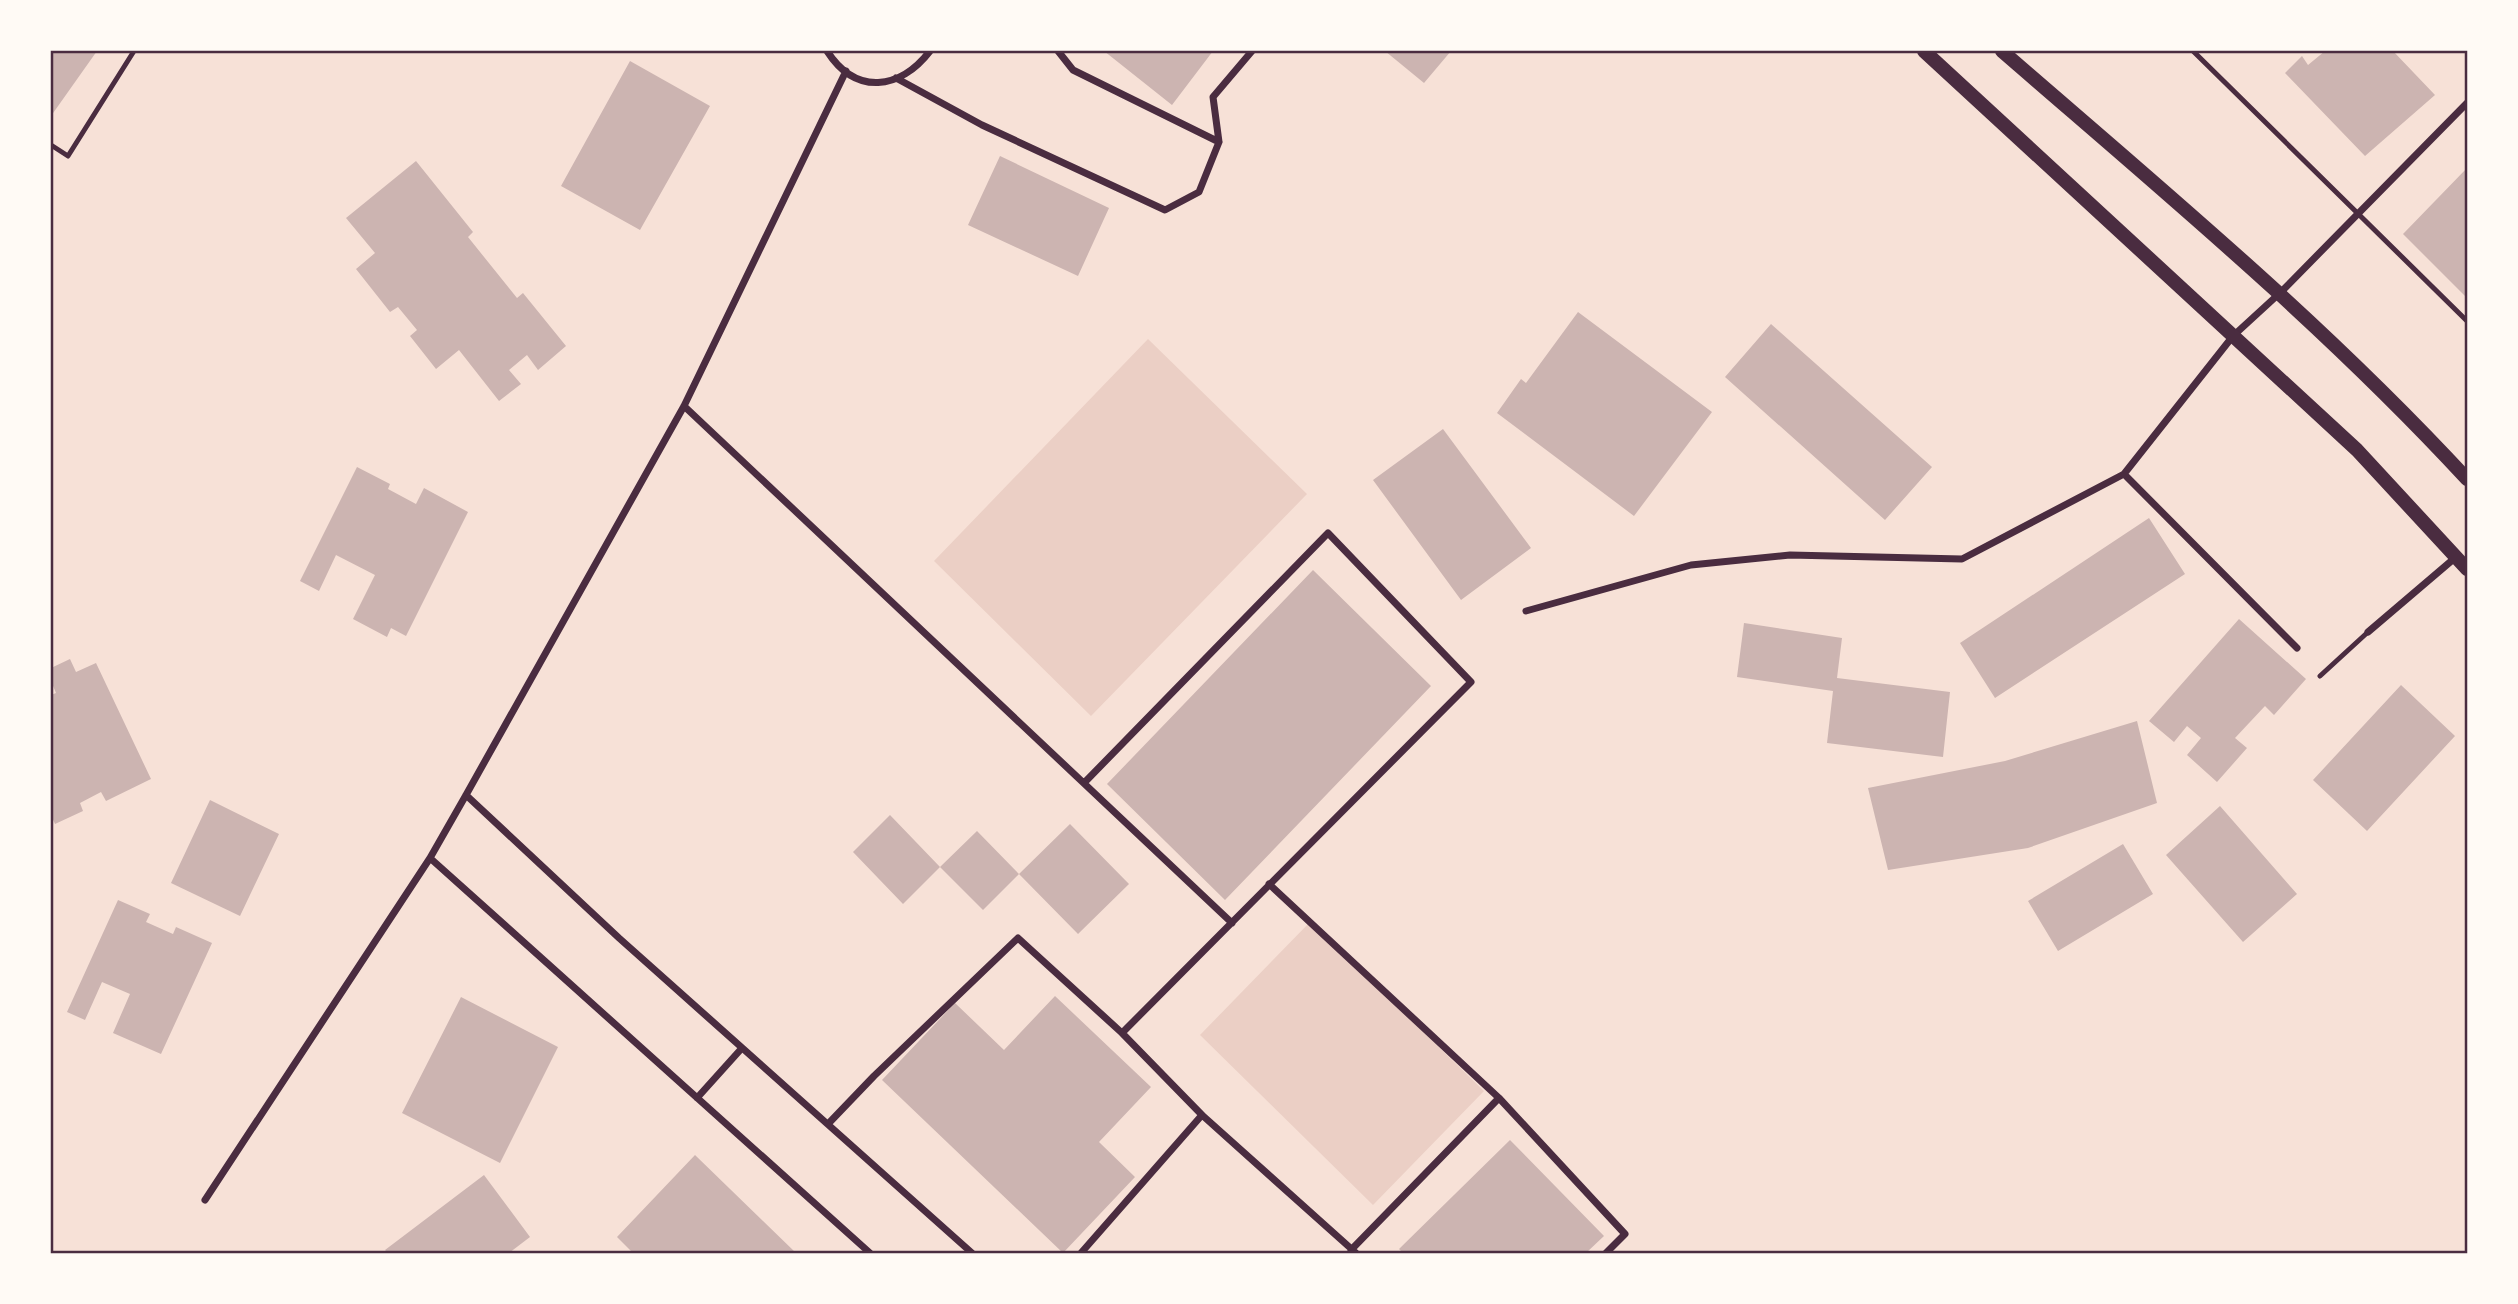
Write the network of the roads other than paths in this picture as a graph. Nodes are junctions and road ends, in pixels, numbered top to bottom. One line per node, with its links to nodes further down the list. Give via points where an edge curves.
1 (134, 51): 13 (lane, via 68,156)
2 (827, 51): 9 (street)
3 (930, 51): 10 (street, via 915,71)
4 (1058, 51): 12 (street, via 1073,70)
5 (1252, 51): 12 (street, via 1213,97)
6 (1924, 51): 17 (main road)
7 (2002, 51): 15 (main road)
8 (2193, 51): 14 (lane)
9 (846, 71): 10 (street, via 862,80 890,82); 18 (street)
10 (896, 78): 12 (street, via 982,125 1165,210 1199,192)
11 (2467, 103): 14 (street)
12 (1219, 142)
13 (51, 145)
14 (2358, 214): 15 (street); 16 (lane)
15 (2281, 292): 17 (street); 20 (main road, via 2399,405)
16 (2467, 321)
17 (2233, 336): 19 (street); 21 (main road, via 2357,450)
18 (684, 406): 27 (street); 28 (street)
19 (2124, 474): 23 (street, via 1962,559 1790,555 1691,565); 25 (street)
20 (2467, 479)
21 (2456, 557): 22 (main road); 24 (street)
22 (2467, 569)
23 (1526, 611)
24 (2368, 632): 26 (lane)
25 (2297, 648)
26 (2320, 676)
27 (1084, 783): 30 (street, via 1328,533 1471,682); 31 (street)
28 (466, 795): 29 (street); 33 (street)
29 (430, 858): 34 (street); 38 (street)
30 (1269, 884): 31 (street); 35 (street)
31 (1232, 923): 32 (street)
32 (1122, 1033): 36 (street); 37 (street, via 1017,938)
33 (742, 1048): 34 (street); 37 (street)
34 (697, 1098): 40 (street)
35 (1499, 1098): 39 (street); 43 (street, via 1625,1234)
36 (1202, 1115): 39 (street); 42 (street)
37 (828, 1124): 41 (street)
38 (205, 1200)
39 (1354, 1251)
40 (870, 1253)
41 (972, 1253)
42 (1081, 1253)
43 (1606, 1253)

